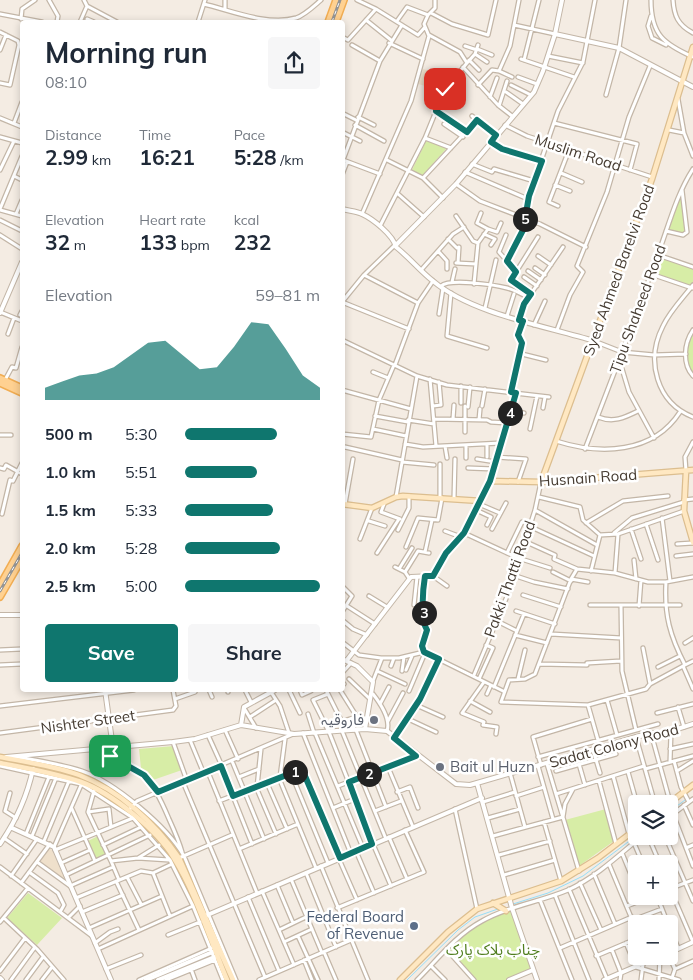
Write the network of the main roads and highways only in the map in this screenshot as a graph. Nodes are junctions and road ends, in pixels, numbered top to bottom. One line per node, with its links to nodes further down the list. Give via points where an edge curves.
1 (336, 0): 3 (main road)
2 (344, 0): 4 (main road)
3 (329, 20)
4 (337, 20)
5 (693, 47): 6 (main road, Syed Ahmed Barelvi Road)
6 (692, 57): 12 (main road, Syed Ahmed Barelvi Road, via 653,177)
7 (2, 381): 8 (main road); 9 (main road)
8 (20, 387)
9 (20, 392)
10 (693, 470): 11 (main road, Husnain Road)
11 (686, 471): 12 (main road, Husnain Road); 14 (main road, via 684,511)
12 (541, 482): 13 (main road, Husnain Road, via 490,481 480,503 454,498 396,496 372,508)
13 (345, 504)
14 (691, 529): 15 (main road)
15 (693, 542)
16 (20, 549): 18 (main road)
17 (20, 562): 19 (main road)
18 (0, 583)
19 (0, 597)
20 (2, 757): 24 (main road, via 79,775)
21 (0, 764): 24 (main road, via 82,783)
22 (693, 785): 23 (main road)
23 (678, 796)
24 (132, 807): 28 (main road, via 174,858 194,905); 28 (main road, via 182,855)
25 (628, 835): 26 (main road, via 579,871)
26 (495, 905): 27 (main road); 31 (main road, via 477,909 448,932)
27 (505, 910)
28 (204, 918): 29 (main road, via 214,954); 30 (main road)
29 (227, 980)
30 (234, 980)
31 (400, 980)

